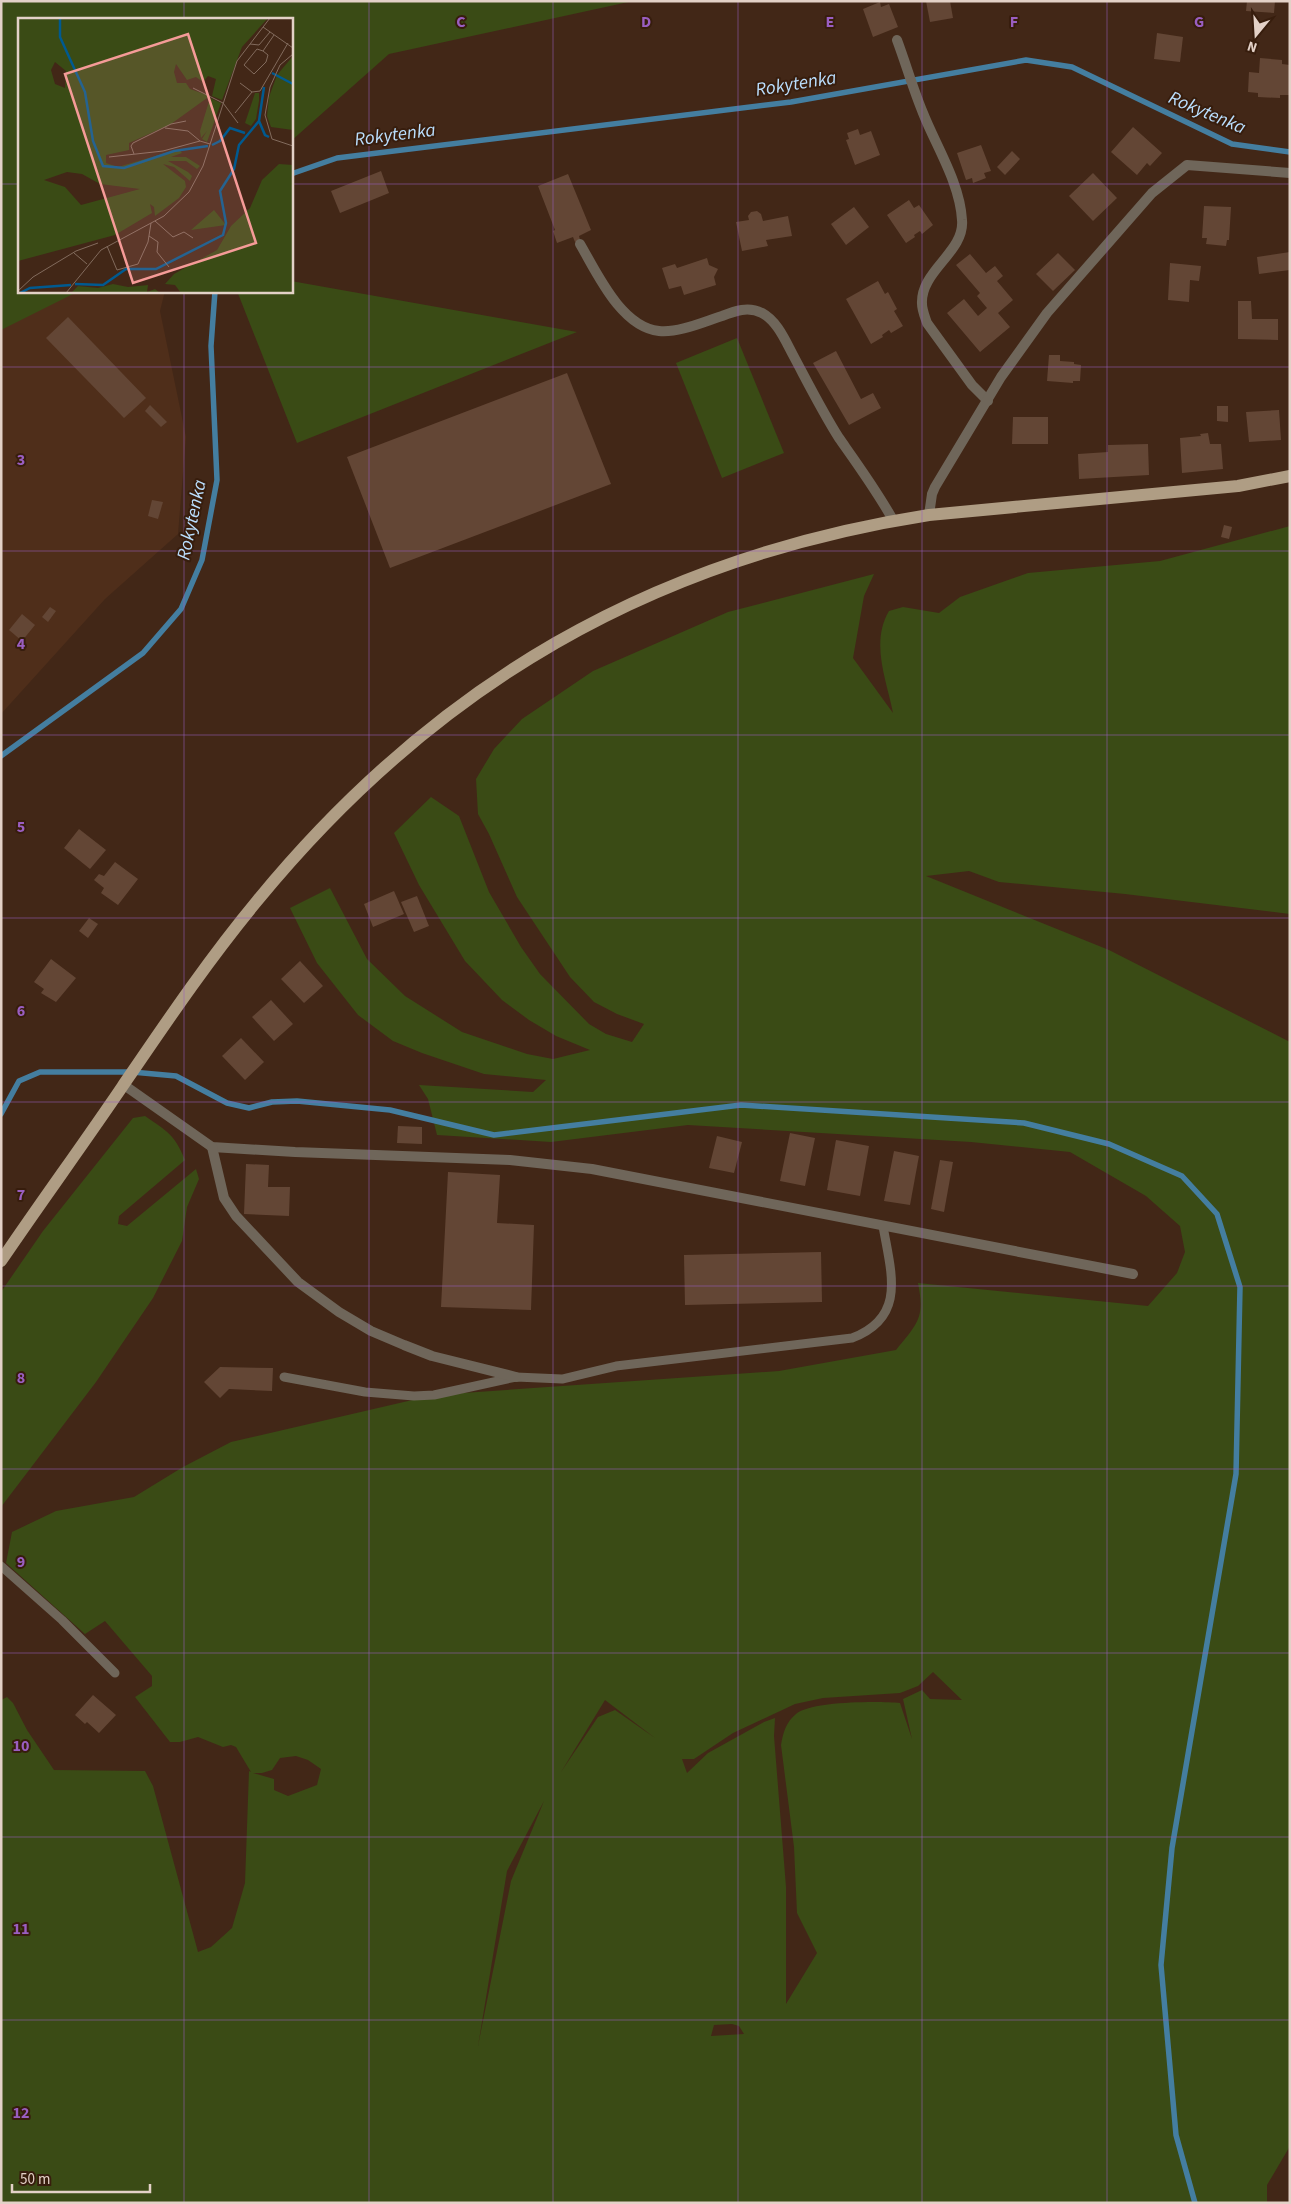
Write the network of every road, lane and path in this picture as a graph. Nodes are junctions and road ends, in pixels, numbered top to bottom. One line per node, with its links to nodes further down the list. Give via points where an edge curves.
1 (897, 40): 4 (street, via 954,185 963,222 953,247 924,292 924,314 927,323 972,385)
2 (1290, 173): 4 (street, via 1187,165 1152,193 1046,314)
3 (580, 244): 7 (street, via 622,309 648,328 672,330 738,310 760,312 769,318 782,334 823,412)
4 (988, 400): 6 (street, via 932,494)
5 (1290, 476): 6 (main road, via 1229,487)
6 (929, 515): 7 (main road)
7 (893, 520): 8 (main road, via 751,555 647,595 568,634 477,694 395,757 306,845 198,977)
8 (124, 1084): 9 (street); 11 (main road)
9 (212, 1147): 10 (street, via 510,1160 592,1169); 14 (street, via 224,1198 236,1216 298,1282 339,1312 396,1342 432,1356)
10 (883, 1226): 12 (street); 14 (lane, via 891,1296 881,1321 868,1332 833,1341 616,1366 562,1379)
11 (1, 1261)
12 (1133, 1274)
13 (284, 1377): 14 (lane, via 365,1392 414,1396 434,1395)
14 (516, 1377)
15 (1, 1566): 16 (lane)
16 (115, 1673)

